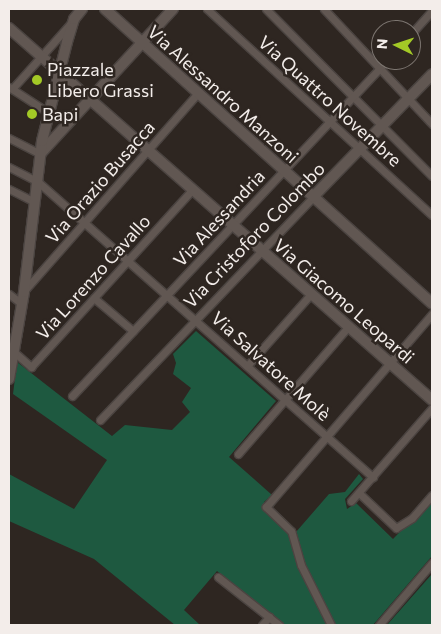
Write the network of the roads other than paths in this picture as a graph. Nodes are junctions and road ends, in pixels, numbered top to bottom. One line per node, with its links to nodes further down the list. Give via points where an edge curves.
1 (82, 9): 8 (street)
2 (105, 9): 11 (street, Via Alessandro Manzoni)
3 (172, 9): 11 (street)
4 (207, 9): 24 (street, Via Quattro Novembre)
5 (266, 9): 20 (street)
6 (324, 9): 13 (street)
7 (432, 11): 9 (street)
8 (74, 19): 12 (street); 16 (street)
9 (421, 23)
10 (9, 28): 12 (street, Via Giacomo Leopardi)
11 (142, 43): 19 (street, Via Alessandro Manzoni); 22 (street)
12 (41, 56): 16 (street, Via Giacomo Leopardi); 18 (street)
13 (371, 59)
14 (378, 70): 20 (street, Via Alessandria)
15 (382, 70): 21 (street)
16 (60, 73): 22 (street, Via Giacomo Leopardi); 23 (street)
17 (432, 74): 21 (street, Via Cristoforo Colombo)
18 (10, 88): 23 (street)
19 (198, 93): 29 (street, Via Orazio Busacca); 32 (street, Via Alessandro Manzoni)
20 (353, 97): 24 (street, Via Alessandria); 26 (street)
21 (409, 98): 25 (street); 26 (street, Via Cristoforo Colombo)
22 (90, 101): 29 (street, Via Giacomo Leopardi); 30 (street)
23 (49, 113): 30 (street)
24 (330, 122): 28 (street, Via Quattro Novembre); 32 (street, Via Alessandria)
25 (432, 124)
26 (382, 126): 28 (street, Via Cristoforo Colombo); 33 (street)
27 (9, 138): 30 (street)
28 (360, 149): 37 (street, Via Cristoforo Colombo); 39 (street, Via Quattro Novembre)
29 (147, 151): 36 (street, Via Giacomo Leopardi); 40 (street, Via Orazio Busacca)
30 (40, 154): 34 (street)
31 (9, 166): 34 (street, Via Salvatore Molè)
32 (284, 171): 37 (street, Via Alessandro Manzoni); 41 (street, Via Alessandria)
33 (432, 176)
34 (37, 181): 38 (street); 40 (street, Via Salvatore Molè)
35 (9, 189): 38 (street)
36 (192, 190): 41 (street, Via Giacomo Leopardi); 43 (street, Via Lorenzo Cavallo)
37 (313, 197): 42 (street, Via Cristoforo Colombo); 49 (street, Via Alessandro Manzoni)
38 (34, 202): 44 (street)
39 (432, 215)
40 (84, 222): 43 (street, Via Salvatore Molè); 44 (street, Via Orazio Busacca)
41 (233, 224): 42 (street, Via Giacomo Leopardi); 46 (street, Via Alessandria)
42 (261, 250): 47 (street, Via Giacomo Leopardi); 52 (street, Via Cristoforo Colombo)
43 (128, 260): 46 (street, Via Salvatore Molè); 48 (street, Via Lorenzo Cavallo)
44 (24, 292): 50 (street)
45 (9, 294): 50 (street)
46 (167, 294): 52 (street, Via Salvatore Molè); 54 (street, Via Alessandria)
47 (311, 294): 53 (street, Via Giacomo Leopardi); 57 (street)
48 (94, 298): 54 (street); 55 (street, Via Lorenzo Cavallo, via 31,367)
49 (432, 303)
50 (22, 304): 55 (street)
51 (432, 314): 56 (street)
52 (194, 319): 57 (street, Via Salvatore Molè); 63 (street, Via Cristoforo Colombo)
53 (348, 327): 56 (street, Via Giacomo Leopardi); 60 (street)
54 (133, 331): 59 (street, Via Alessandria)
55 (12, 347): 58 (street)
56 (389, 362): 61 (street, Via Giacomo Leopardi); 64 (street)
57 (247, 366): 60 (street, Via Salvatore Molè)
58 (9, 379)
59 (72, 396)
60 (285, 400): 64 (street, Via Salvatore Molè); 65 (street)
61 (432, 400)
62 (432, 408): 66 (street)
63 (100, 420)
64 (327, 436): 66 (street, Via Salvatore Molè); 75 (street, via 266,507 291,531 301,565)
65 (238, 454)
66 (373, 476): 67 (street)
67 (358, 493): 68 (street, via 396,528 412,518); 69 (street)
68 (432, 495)
69 (351, 501)
70 (432, 564): 76 (street)
71 (218, 577): 72 (street)
72 (269, 617): 73 (street); 74 (street)
73 (262, 625)
74 (279, 625)
75 (331, 625)
76 (379, 625)

